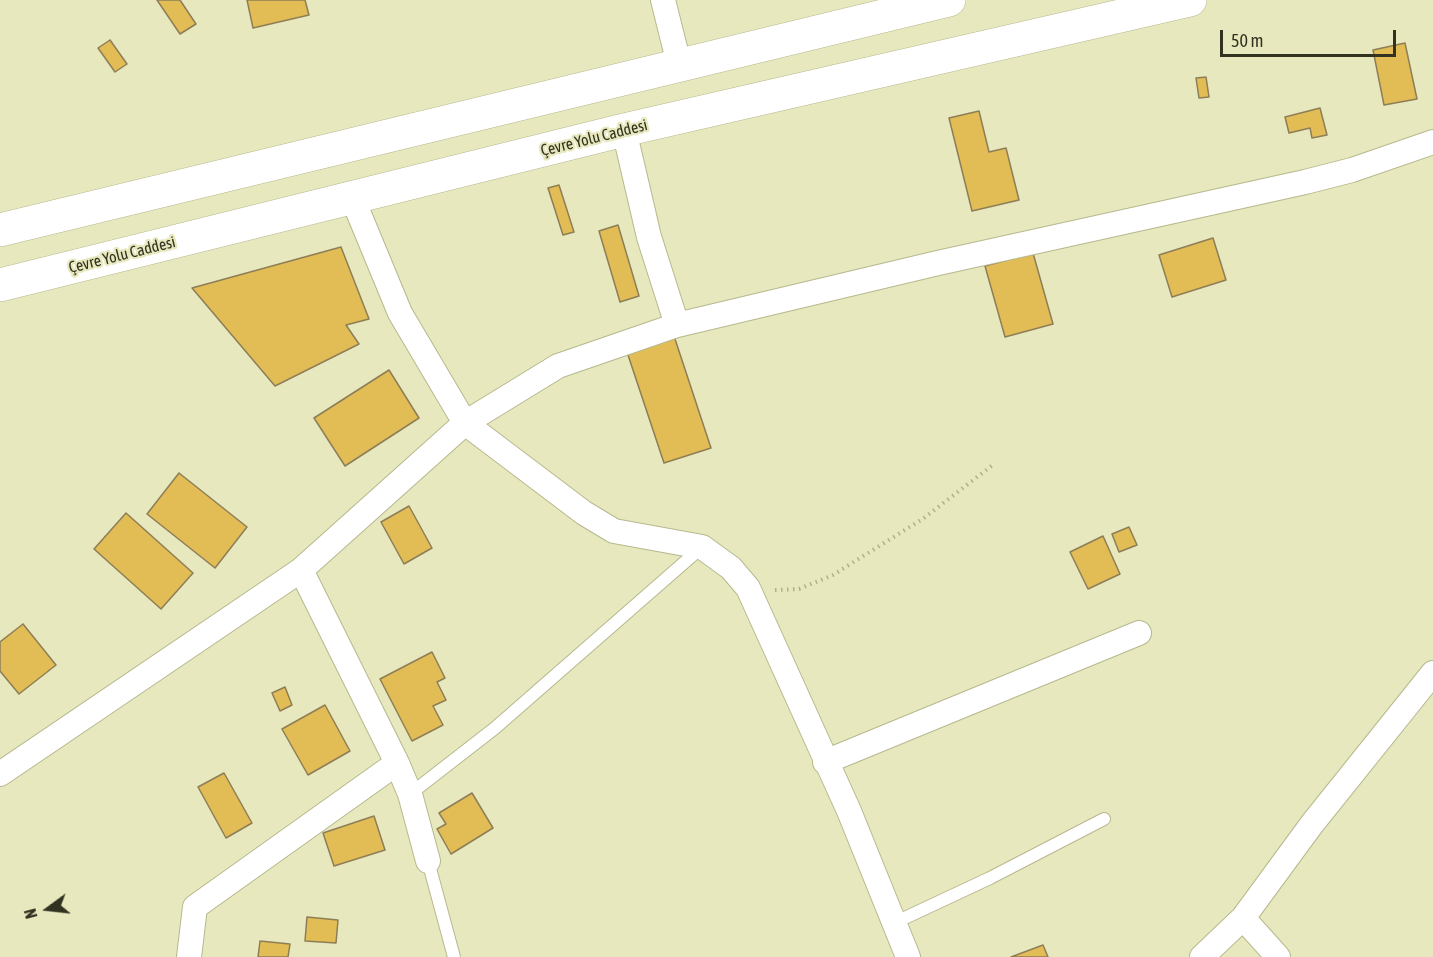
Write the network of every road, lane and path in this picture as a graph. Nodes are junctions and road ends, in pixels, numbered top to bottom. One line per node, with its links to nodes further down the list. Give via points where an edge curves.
1 (663, 0): 4 (street)
2 (949, 0): 4 (highway)
3 (1190, 0): 5 (highway, Çevre Yolu Caddesi)
4 (679, 64): 8 (highway)
5 (624, 130): 7 (highway, Çevre Yolu Caddesi); 10 (street, via 649,237)
6 (1433, 142): 10 (street, via 1305,182)
7 (352, 197): 9 (highway, Çevre Yolu Caddesi); 11 (street, via 400,313)
8 (0, 230)
9 (0, 285)
10 (677, 325): 11 (street, via 558,366)
11 (465, 423): 13 (street, via 584,513 614,531); 14 (street)
12 (994, 464): 15 (path, via 924,518 833,575 799,589)
13 (702, 547): 15 (street, via 731,568); 21 (lane, via 495,728)
14 (301, 570): 19 (street); 20 (street)
15 (748, 588): 18 (street)
16 (1139, 633): 18 (street)
17 (1433, 673): 24 (street, via 1312,824)
18 (825, 762): 25 (street)
19 (397, 763): 21 (street); 26 (street, via 195,907)
20 (0, 774)
21 (410, 794): 23 (street)
22 (1104, 819): 25 (lane)
23 (428, 861): 27 (lane)
24 (1243, 918): 29 (street); 30 (street)
25 (894, 923): 28 (street)
26 (189, 957)
27 (454, 957)
28 (908, 957)
29 (1202, 957)
30 (1278, 957)

